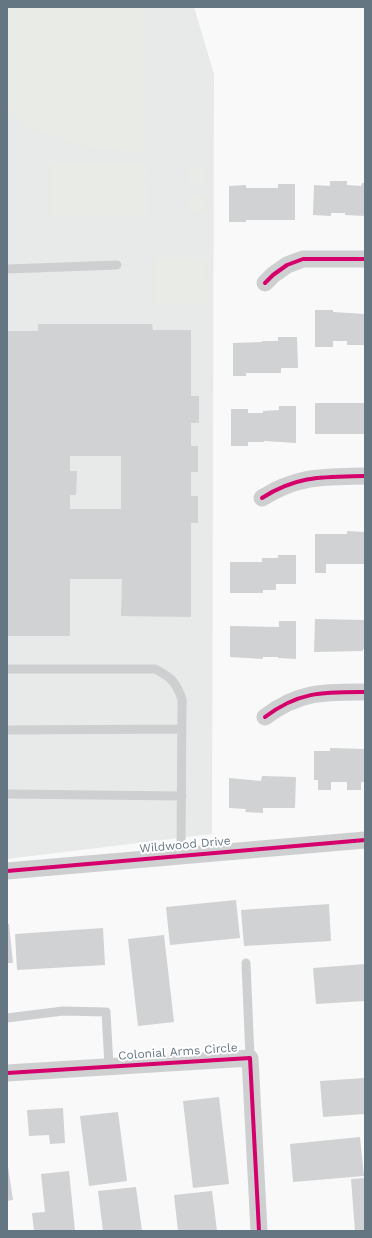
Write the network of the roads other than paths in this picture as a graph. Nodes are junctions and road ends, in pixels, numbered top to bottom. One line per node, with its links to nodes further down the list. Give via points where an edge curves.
1 (365, 259): 4 (street, via 303,259 287,265)
2 (117, 265): 3 (lane)
3 (7, 270)
4 (265, 282)
5 (365, 476): 6 (street, via 315,478 294,482)
6 (262, 498)
7 (7, 669): 10 (lane, via 155,669 178,686 182,699)
8 (365, 692): 9 (street, via 325,692 304,696)
9 (265, 717)
10 (182, 729): 11 (lane); 13 (lane)
11 (7, 730)
12 (7, 794): 13 (lane)
13 (182, 796): 15 (lane)
14 (365, 840): 15 (street, Wildwood Drive)
15 (181, 855): 16 (street, Wildwood Drive)
16 (7, 871)
17 (246, 963): 19 (lane)
18 (7, 1018): 20 (lane, via 63,1011 106,1012)
19 (250, 1058): 20 (street, Colonial Arms Circle); 22 (street, Colonial Arms Circle)
20 (109, 1066): 21 (street, Colonial Arms Circle)
21 (7, 1073)
22 (259, 1231)

